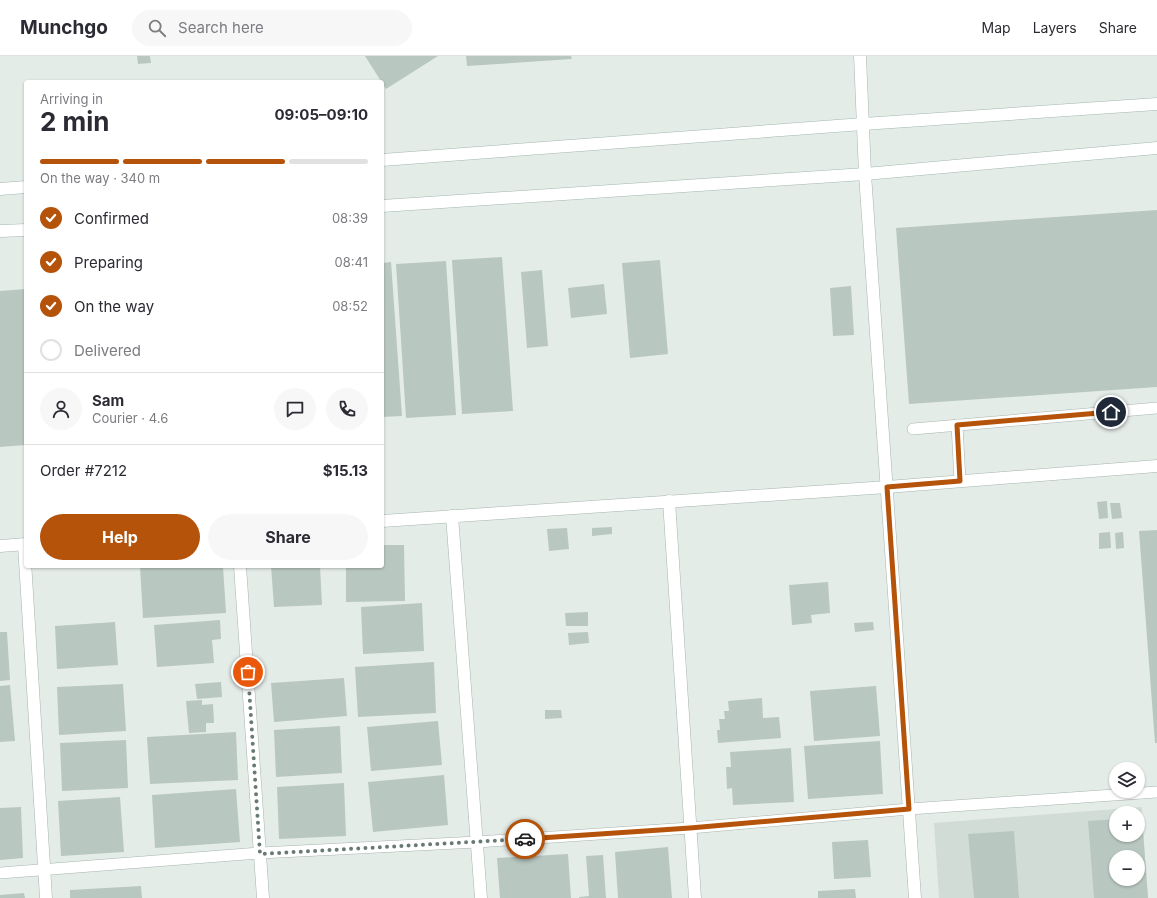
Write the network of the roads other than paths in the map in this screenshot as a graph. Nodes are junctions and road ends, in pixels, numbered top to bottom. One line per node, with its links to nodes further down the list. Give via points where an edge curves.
1 (860, 56): 3 (street)
2 (1157, 104): 3 (street)
3 (863, 124): 5 (street); 6 (street)
4 (1157, 148): 6 (street)
5 (384, 160)
6 (865, 174): 9 (street); 17 (street)
7 (24, 187): 8 (street)
8 (0, 189)
9 (384, 206)
10 (24, 230): 11 (street)
11 (0, 231)
12 (1157, 408): 13 (lane)
13 (957, 425): 14 (lane); 16 (lane)
14 (913, 429)
15 (1157, 466): 16 (street)
16 (960, 481): 17 (street)
17 (887, 487): 18 (street); 26 (street)
18 (669, 501): 19 (street); 27 (street)
19 (452, 516): 20 (street); 28 (street)
20 (384, 520)
21 (24, 544): 22 (street)
22 (0, 546)
23 (26, 568): 30 (street)
24 (240, 568): 29 (street)
25 (1157, 792): 26 (lane)
26 (909, 809): 27 (lane); 36 (street)
27 (690, 828): 28 (lane); 35 (street)
28 (477, 842): 29 (lane); 34 (street)
29 (260, 854): 30 (lane); 33 (street)
30 (44, 870): 31 (lane); 32 (street)
31 (0, 873)
32 (46, 898)
33 (263, 898)
34 (481, 898)
35 (695, 898)
36 (915, 898)

